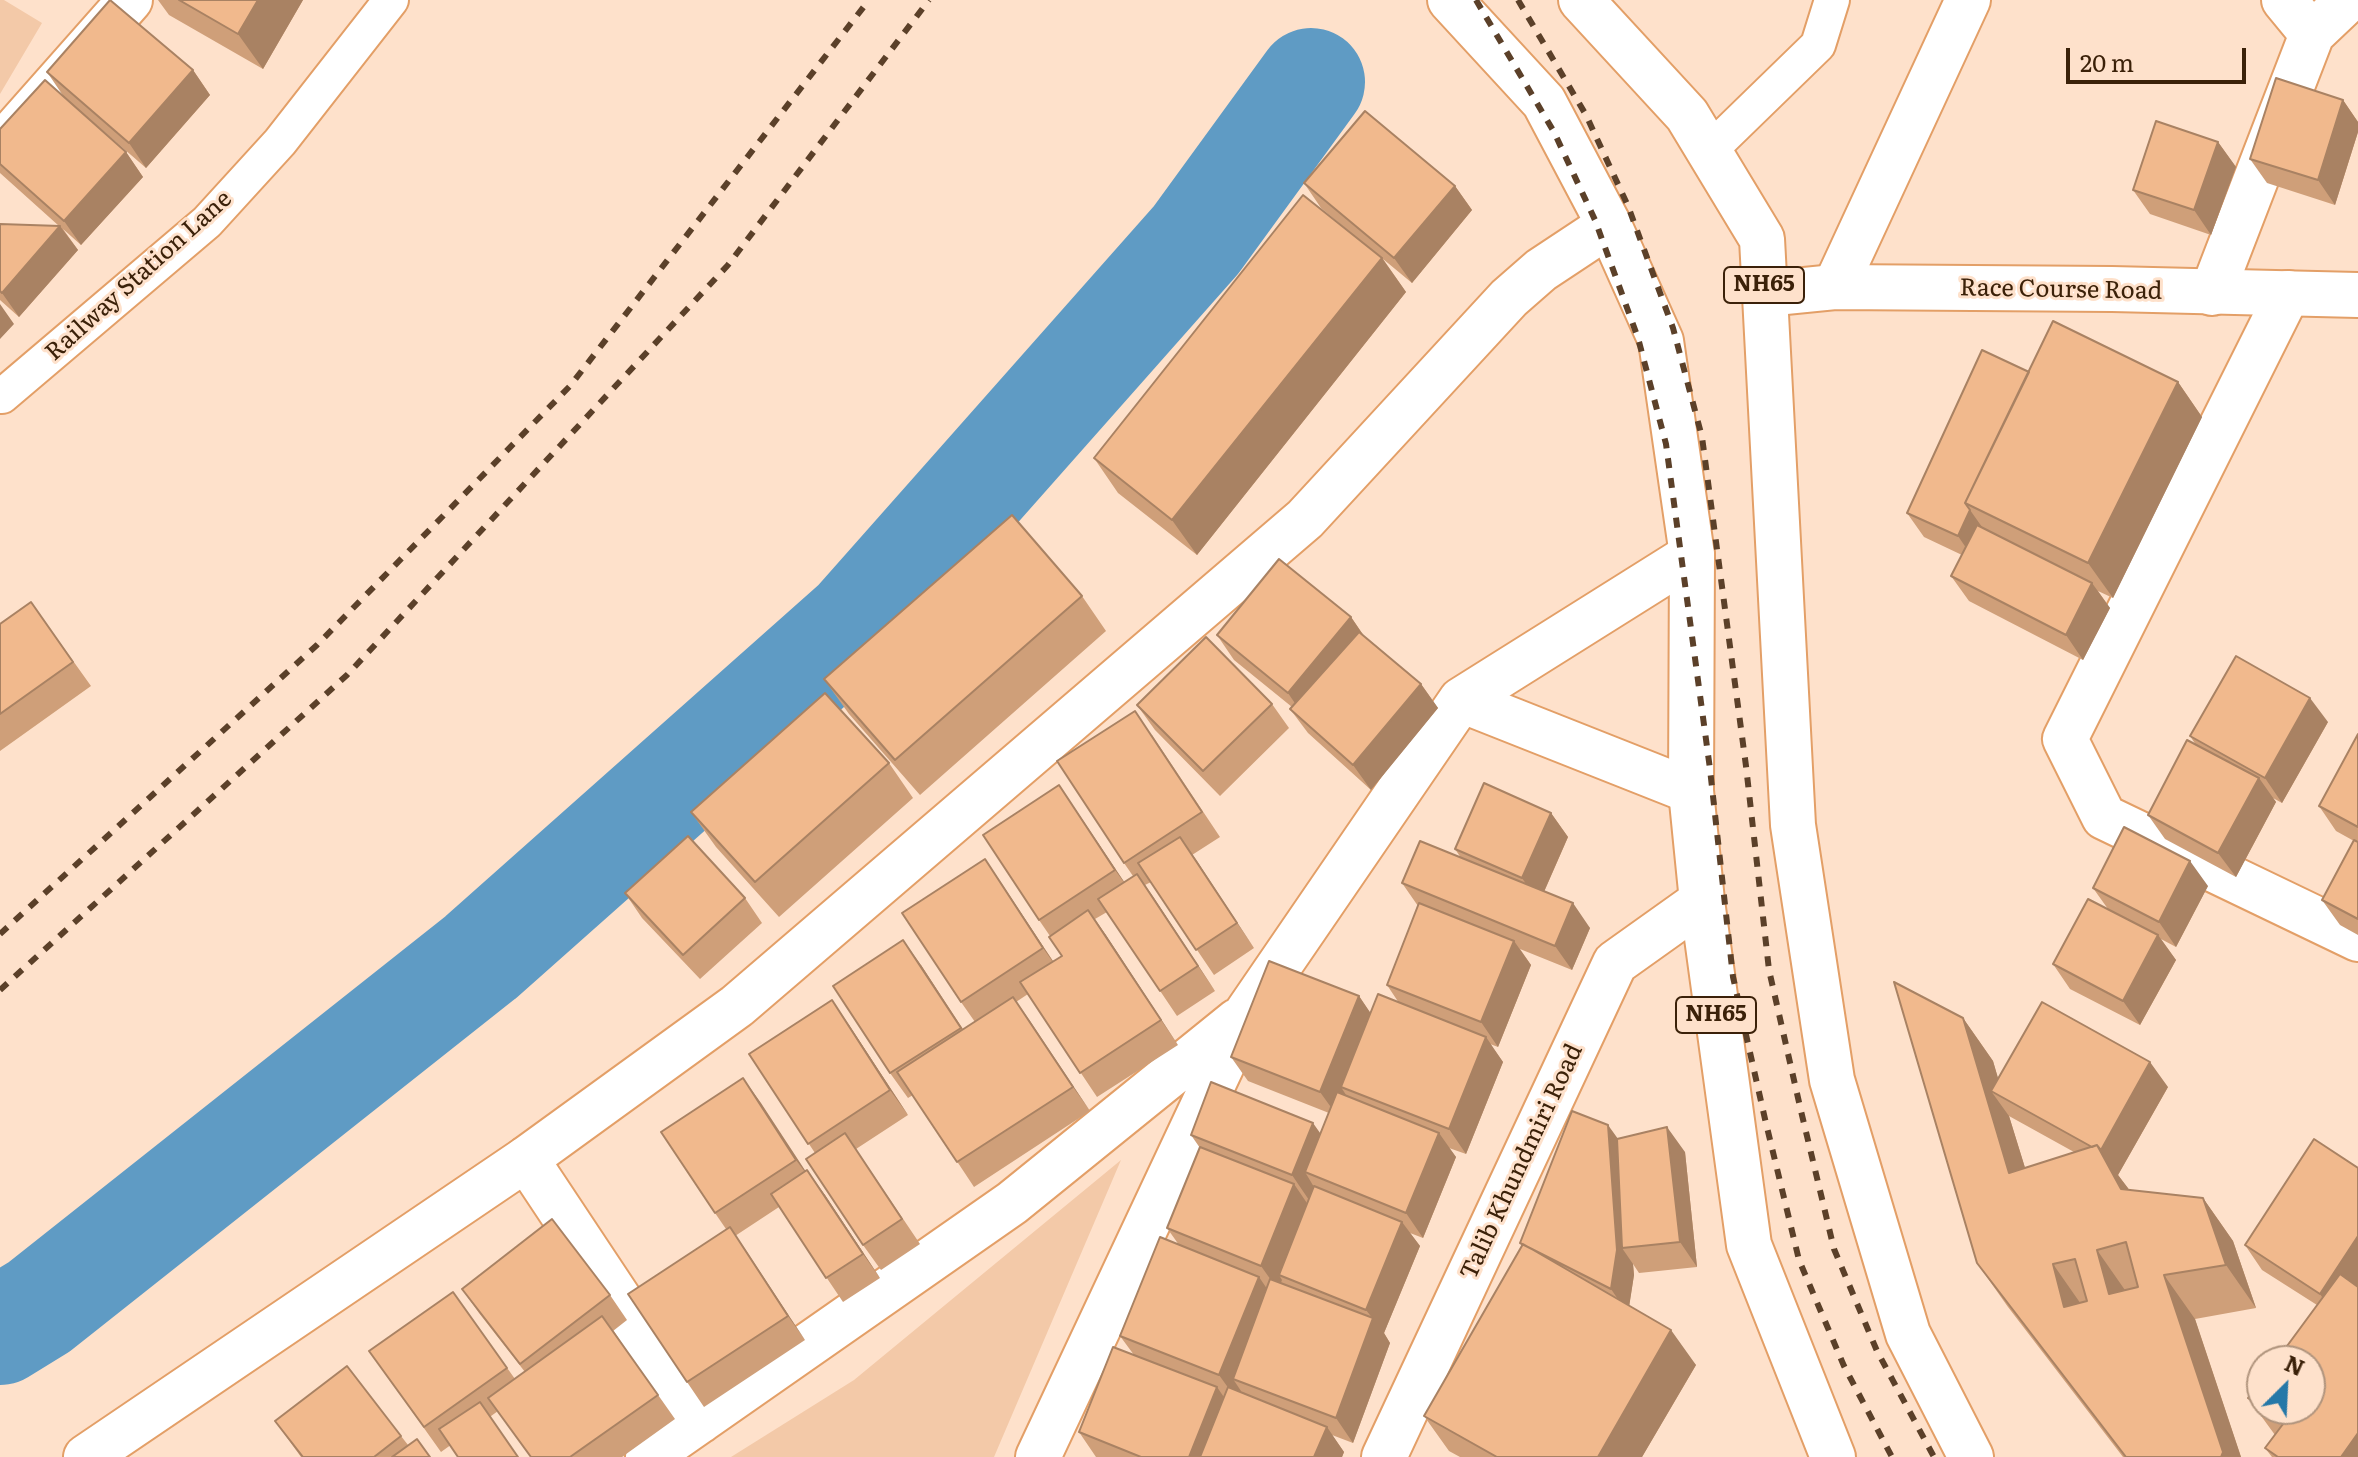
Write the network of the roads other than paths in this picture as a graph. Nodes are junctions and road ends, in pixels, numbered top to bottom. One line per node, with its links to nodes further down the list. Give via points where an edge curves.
1 (130, 0): 10 (main road)
2 (391, 0): 18 (lane, Railway Station Lane, via 280,142 207,222)
3 (1450, 0): 12 (main road, NH65, via 1544,102)
4 (1832, 0): 11 (lane, via 1818,45)
5 (1968, 0): 13 (main road)
6 (2284, 0): 9 (main road)
7 (2348, 0): 9 (main road)
8 (1588, 3): 11 (main road, NH65, via 1687,115)
9 (2312, 34): 14 (main road)
10 (0, 147)
11 (1709, 151): 16 (main road, NH65, via 1762,239)
12 (1609, 225): 19 (main road, NH65, via 1661,341); 25 (main road, via 1509,298 1305,519 737,1006)
13 (1835, 287): 14 (main road, Race Course Road); 16 (main road, Race Course Road)
14 (2212, 293): 15 (main road, Race Course Road)
15 (2288, 293): 17 (main road, Race Course Road); 23 (main road, via 2065,739 2104,817)
16 (1765, 294): 32 (main road, NH65, via 1793,825 1832,1080 1908,1334)
17 (2358, 295)
18 (2, 396)
19 (1692, 555): 20 (main road); 21 (main road, NH65)
20 (1461, 700): 21 (main road); 24 (main road)
21 (1691, 791): 22 (main road, NH65)
22 (1702, 901): 30 (main road, Talib Khundmiri Road, via 1615,963); 31 (main road, NH65, via 1749,1245)
23 (2358, 939)
24 (1246, 1014): 26 (main road, via 1012,1203); 27 (main road)
25 (526, 1159): 26 (main road); 28 (main road)
26 (700, 1421): 29 (main road)
27 (1044, 1455)
28 (86, 1457)
29 (648, 1457)
30 (1384, 1457)
31 (1833, 1457)
32 (1971, 1457)

